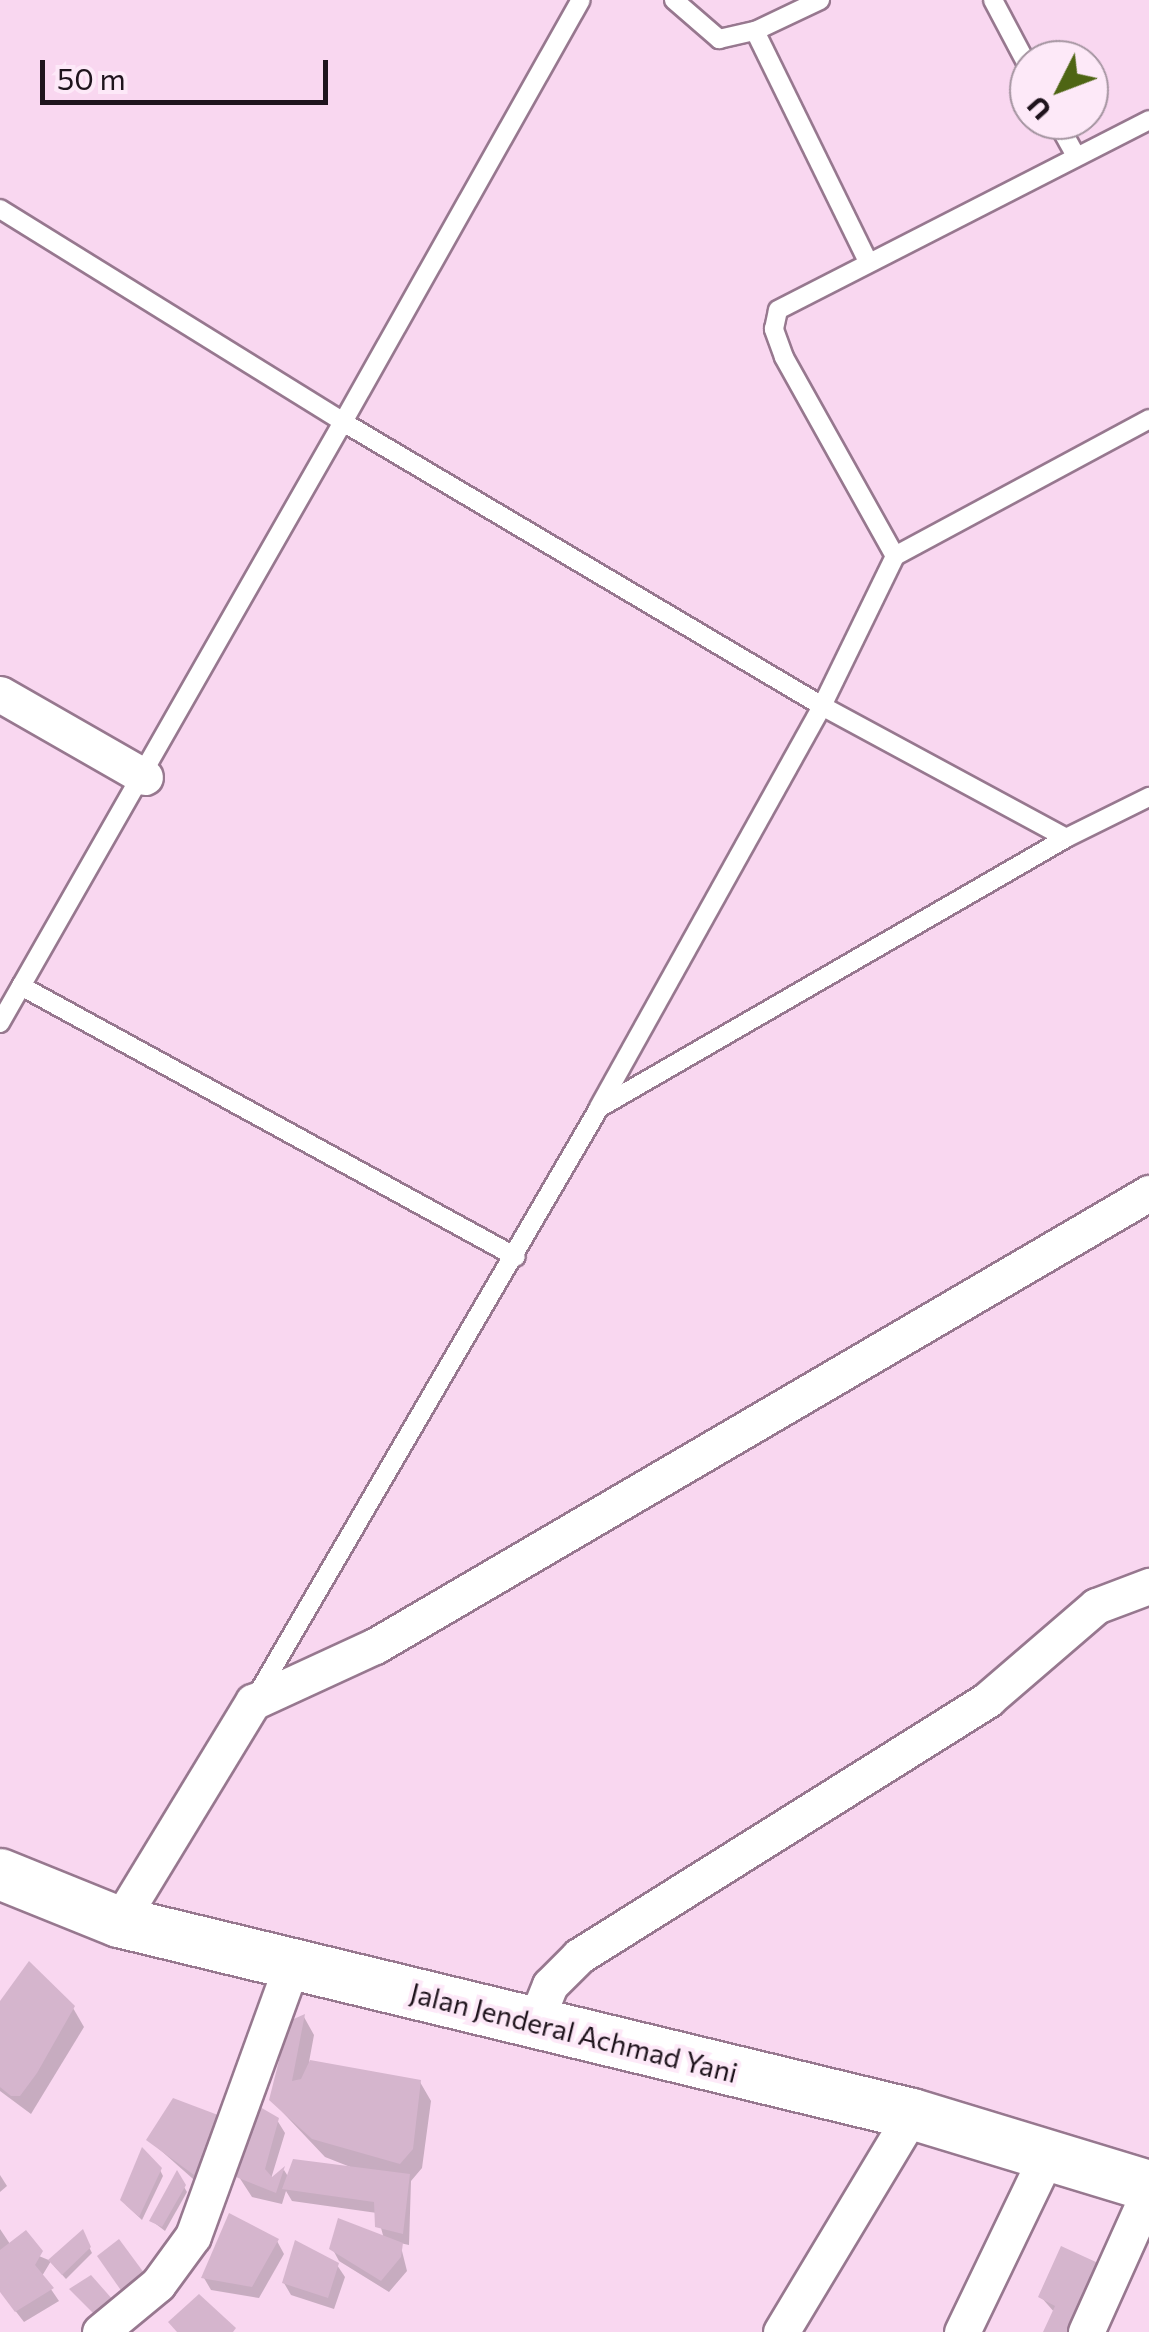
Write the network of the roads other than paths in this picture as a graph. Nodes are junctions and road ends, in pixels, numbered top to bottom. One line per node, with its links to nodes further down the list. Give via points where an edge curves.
1 (581, 0): 13 (lane)
2 (674, 0): 5 (lane, via 719,38)
3 (820, 0): 5 (lane)
4 (993, 0): 6 (lane)
5 (756, 32): 11 (lane)
6 (1014, 40)
7 (1149, 120): 9 (lane)
8 (1067, 140): 9 (lane)
9 (1075, 154): 11 (lane)
10 (0, 209): 13 (lane)
11 (867, 260): 14 (lane, via 787,302 774,317 774,329)
12 (1149, 419): 14 (lane)
13 (343, 422): 16 (lane); 17 (lane)
14 (895, 556): 16 (lane)
15 (0, 694): 17 (street)
16 (822, 706): 19 (lane); 22 (lane)
17 (145, 777): 20 (lane)
18 (1149, 797): 19 (lane)
19 (1066, 838): 22 (lane)
20 (21, 986): 21 (lane); 24 (lane)
21 (0, 1023)
22 (599, 1108): 24 (lane)
23 (1149, 1194): 26 (street, via 375,1646)
24 (516, 1257): 26 (lane)
25 (1149, 1586): 30 (street, via 1096,1606 988,1699 579,1956 550,1985)
26 (253, 1702): 28 (street)
27 (0, 1874): 28 (main road, Jalan Jenderal Achmad Yani)
28 (119, 1922): 29 (main road, Jalan Jenderal Achmad Yani)
29 (292, 1964): 30 (main road, Jalan Jenderal Achmad Yani); 34 (street, via 193,2236 158,2284)
30 (535, 2022): 31 (main road, Jalan Jenderal Achmad Yani)
31 (912, 2114): 32 (main road, Jalan Jenderal Achmad Yani); 35 (street)
32 (1049, 2151): 33 (main road, Jalan Jenderal Achmad Yani); 36 (street)
33 (1149, 2189): 37 (street)
34 (100, 2332)
35 (781, 2332)
36 (962, 2332)
37 (1086, 2332)

